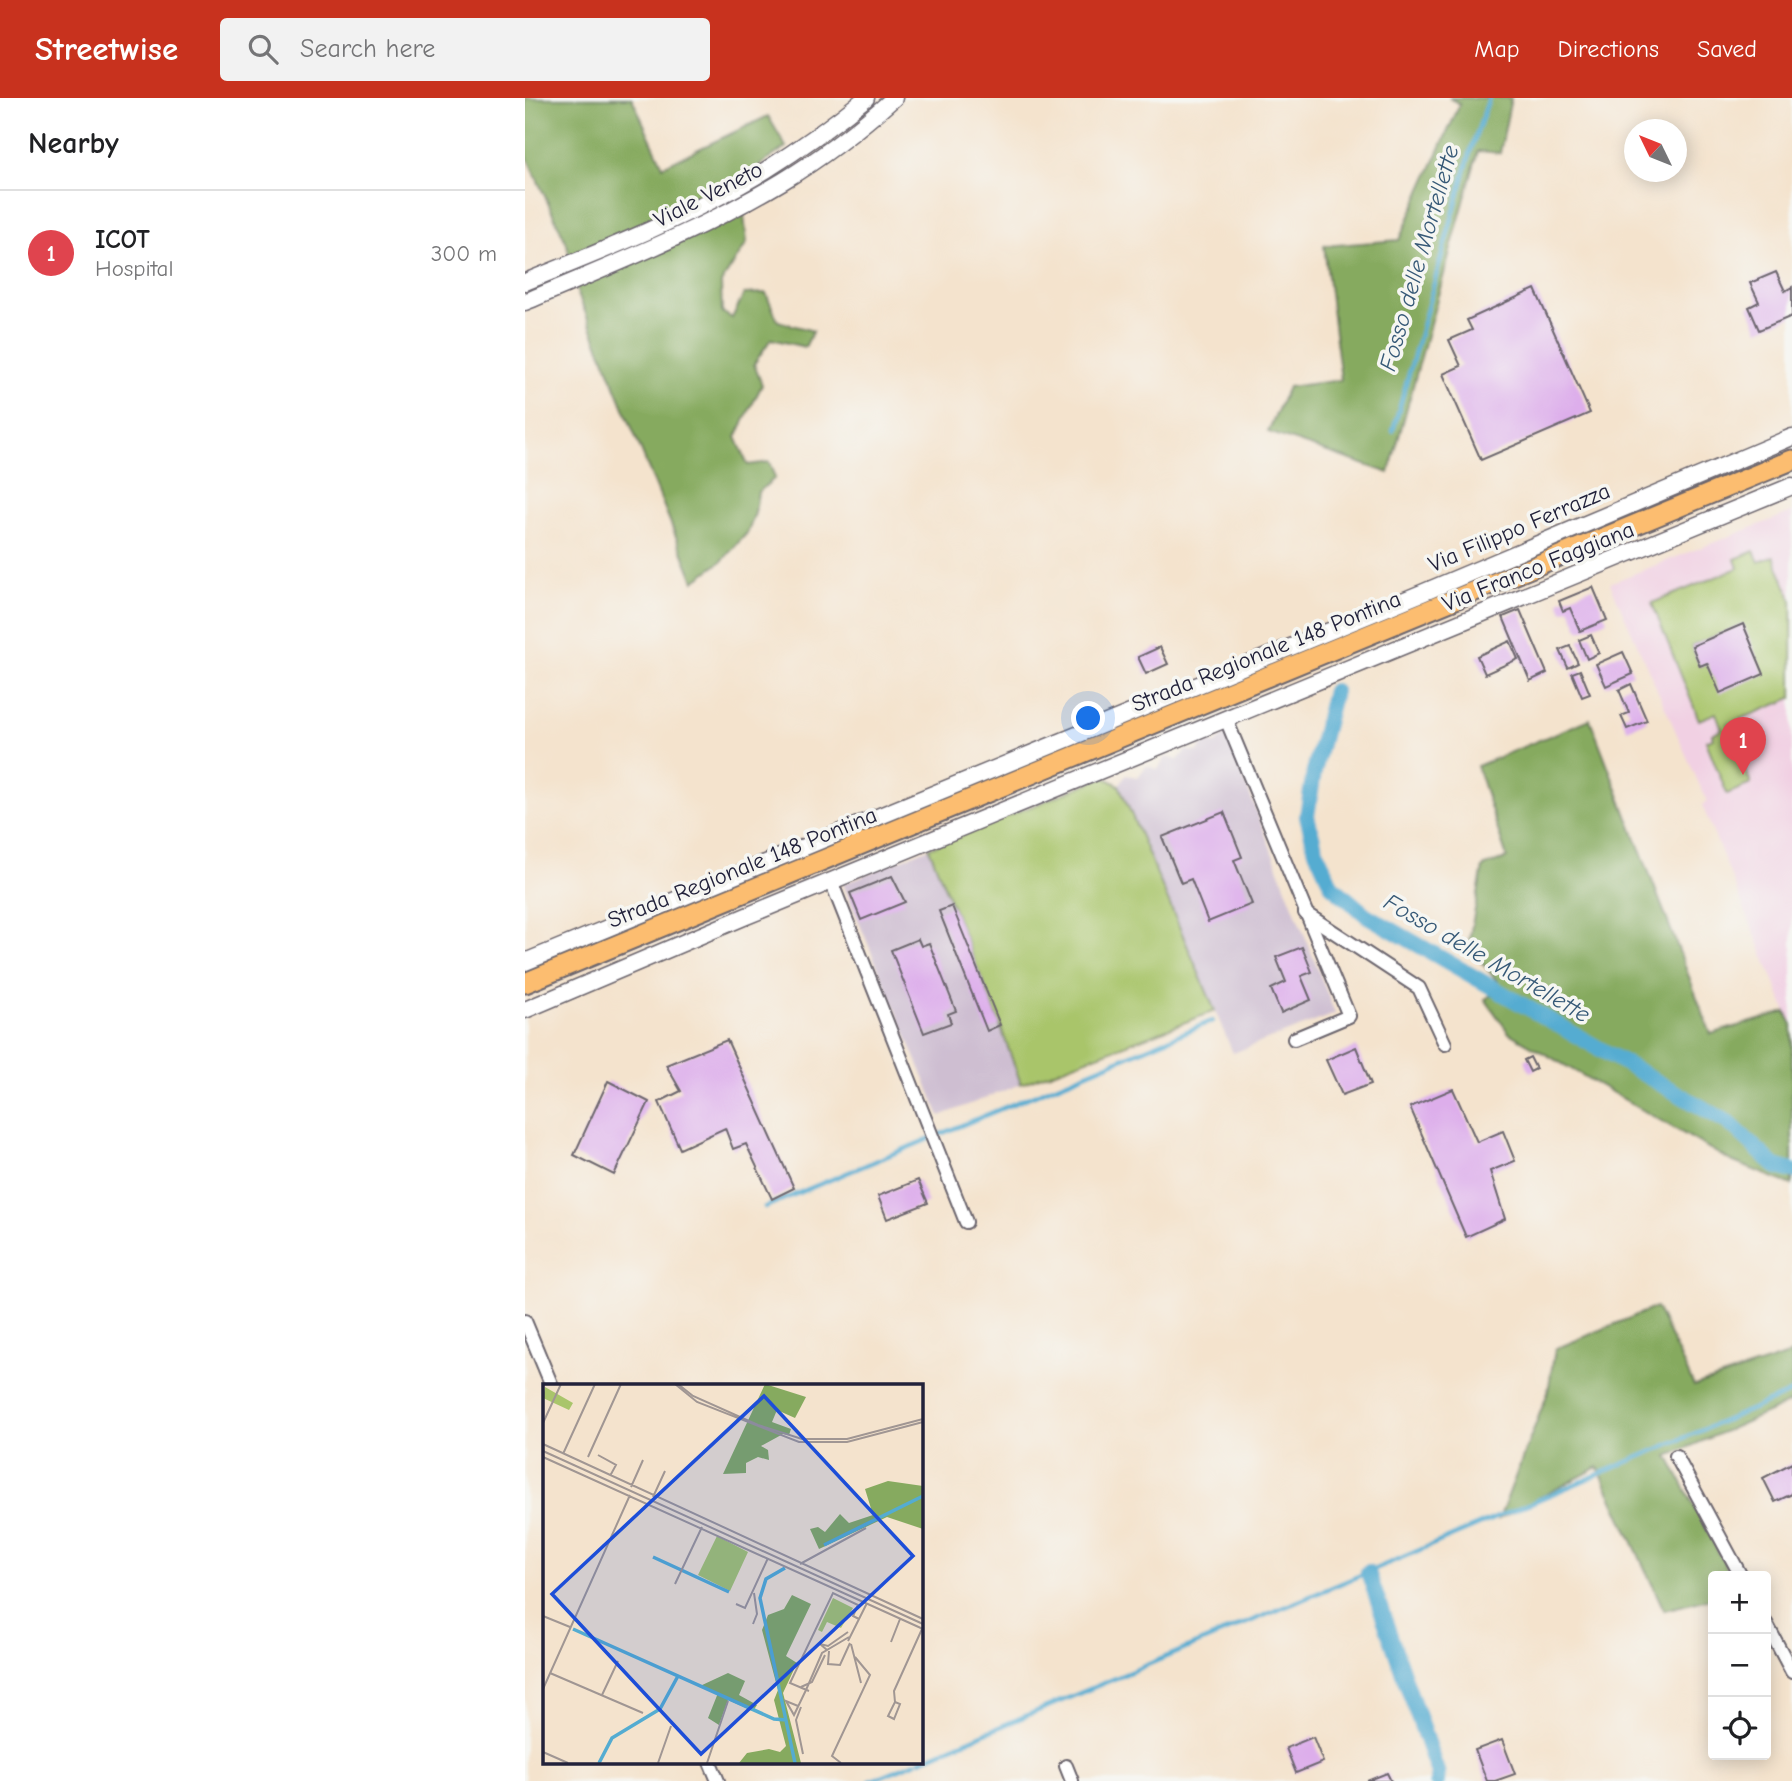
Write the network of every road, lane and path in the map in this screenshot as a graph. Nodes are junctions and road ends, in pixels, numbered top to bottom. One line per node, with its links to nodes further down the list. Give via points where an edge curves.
1 (866, 98): 3 (street, Viale Veneto, via 800,148 738,186)
2 (894, 98): 4 (street, Viale Veneto, via 834,147 758,196)
3 (525, 282)
4 (525, 302)
5 (1792, 437): 11 (street, Via Filippo Ferrazza)
6 (1792, 460): 12 (main road, Strada Regionale 148 Pontina)
7 (1792, 486): 8 (street, Via Franco Faggiana)
8 (1226, 719): 9 (street, Via Franco Faggiana); 10 (street)
9 (831, 881): 13 (street, Via Franco Faggiana); 16 (street)
10 (1305, 913): 14 (street, via 1349,1016); 15 (street, via 1419,988)
11 (525, 962)
12 (525, 984)
13 (525, 1010)
14 (1294, 1039)
15 (1445, 1044)
16 (966, 1222)
17 (525, 1321): 18 (street)
18 (552, 1384)
19 (1676, 1456): 20 (street)
20 (1738, 1571)
21 (1771, 1632): 22 (street)
22 (1792, 1672)
23 (711, 1764): 25 (street)
24 (1066, 1766): 26 (street)
25 (718, 1781)
26 (1072, 1781)

